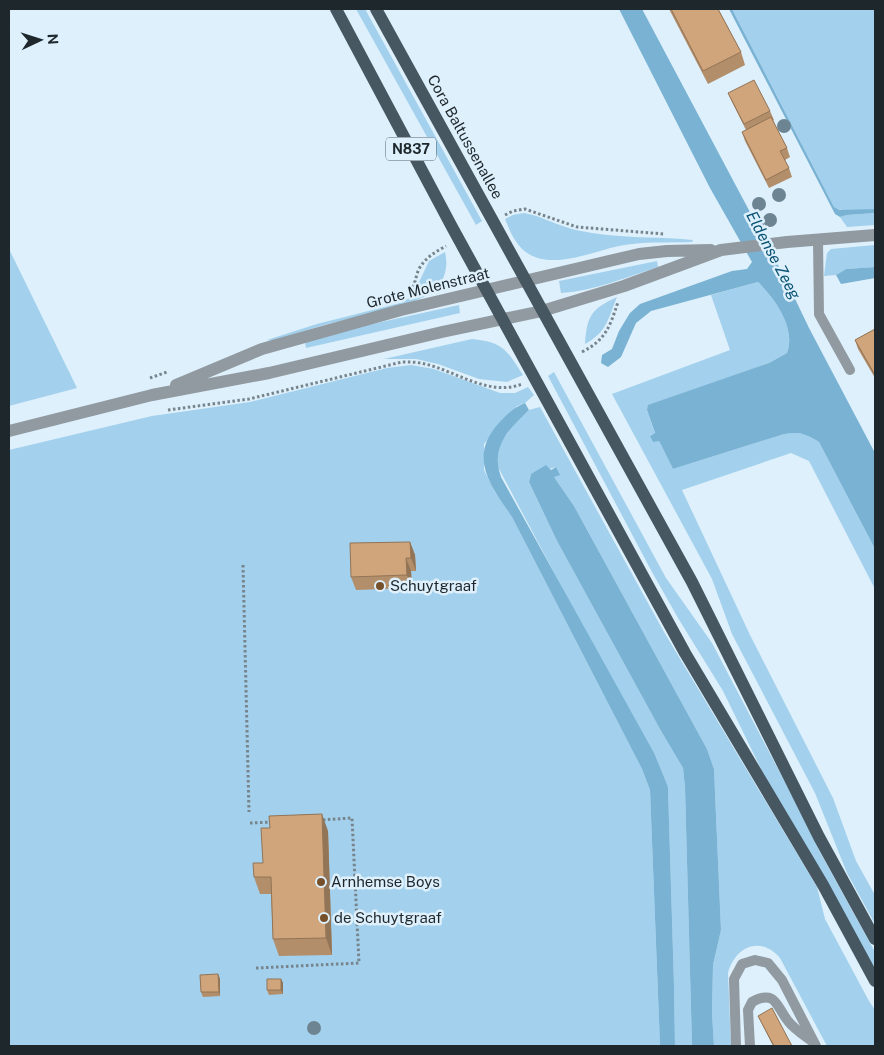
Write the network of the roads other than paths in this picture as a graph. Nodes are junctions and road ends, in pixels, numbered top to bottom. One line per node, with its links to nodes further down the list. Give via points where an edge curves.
1 (336, 9): 7 (main road, N837)
2 (376, 9): 6 (main road, Cora Baltussenallee / N837)
3 (875, 235): 4 (street, Grote Molenstraat)
4 (818, 240): 5 (street, Grote Molenstraat); 10 (lane, via 819,314)
5 (727, 249): 6 (street, Grote Molenstraat, via 639,254); 8 (street, Grote Molenstraat)
6 (526, 280): 7 (street, Grote Molenstraat); 8 (main road, N837)
7 (487, 290): 9 (main road, N837); 11 (street, Grote Molenstraat, via 262,349)
8 (542, 311): 9 (street, Grote Molenstraat); 13 (main road, via 692,582 819,837)
9 (503, 319): 11 (street, Grote Molenstraat, via 269,373); 14 (main road, via 685,653 823,885)
10 (850, 370)
11 (152, 395): 12 (street, Grote Molenstraat)
12 (9, 431)
13 (875, 939)
14 (875, 981)
15 (735, 1013): 16 (lane); 17 (lane, via 734,979 742,964 755,960 768,963 782,980); 18 (lane)
16 (750, 1034): 17 (lane, via 748,1010 752,1002 772,998 788,1022); 19 (lane)
17 (816, 1045)
18 (736, 1046)
19 (750, 1046)

